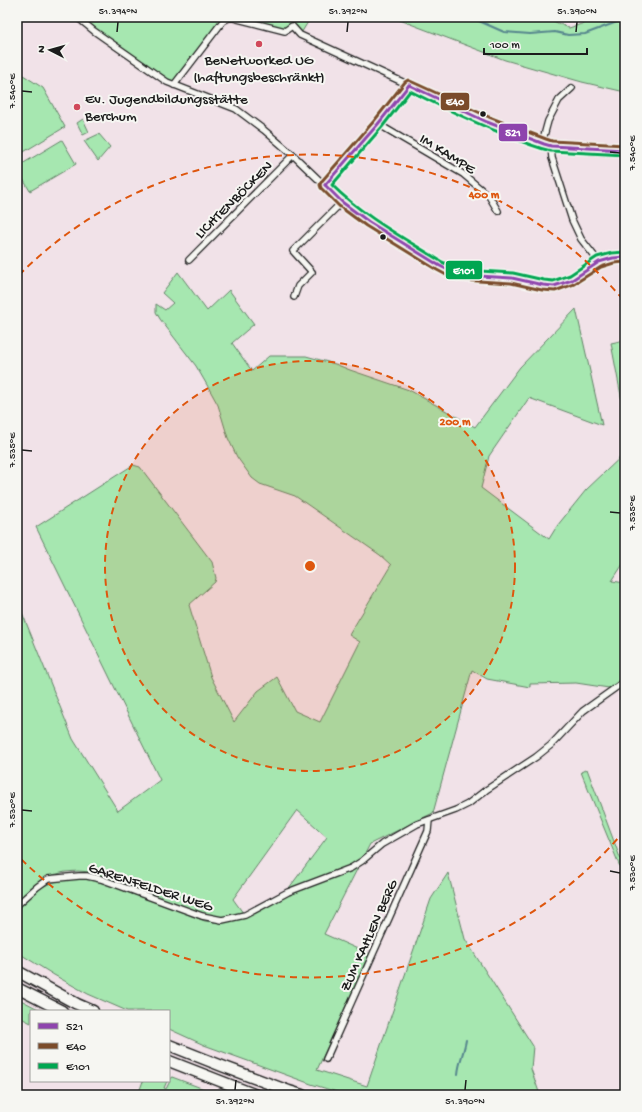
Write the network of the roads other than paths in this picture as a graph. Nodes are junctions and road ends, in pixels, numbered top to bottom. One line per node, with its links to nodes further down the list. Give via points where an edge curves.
1 (77, 17): 2 (street, via 160,78)
2 (174, 84): 3 (street, via 223,21 234,18 285,31 292,26 300,36); 9 (street, via 236,109)
3 (409, 85): 5 (street); 6 (street, via 467,114)
4 (572, 88): 6 (street, via 559,100 548,121)
5 (378, 124): 10 (street); 12 (street, IM KAMPE, via 463,174 489,196)
6 (542, 144): 7 (street)
7 (551, 146): 8 (street); 15 (street, via 552,158 572,220 581,239)
8 (625, 150)
9 (293, 155): 10 (street); 14 (street, LICHTENBÖCKEN)
10 (325, 184): 11 (street)
11 (342, 202): 15 (street, via 440,266 462,275 512,278 554,286 572,280); 16 (street, via 293,250 312,272 298,286)
12 (498, 211)
13 (625, 257): 15 (street)
14 (189, 260)
15 (599, 262)
16 (294, 297)
17 (625, 681): 18 (street, GARENFELDER WEG, via 583,711 536,757 468,804)
18 (429, 820): 19 (street, GARENFELDER WEG, via 382,844 351,868 288,892 245,915 222,920 202,916 87,876 48,879); 25 (street, ZUM KAHLEN BERG, via 428,831)
19 (17, 905)
20 (17, 971): 23 (highway)
21 (17, 988): 22 (highway)
22 (60, 1010)
23 (91, 1010)
24 (170, 1045): 28 (highway)
25 (326, 1059)
26 (170, 1061): 27 (highway)
27 (256, 1095)
28 (302, 1095)

